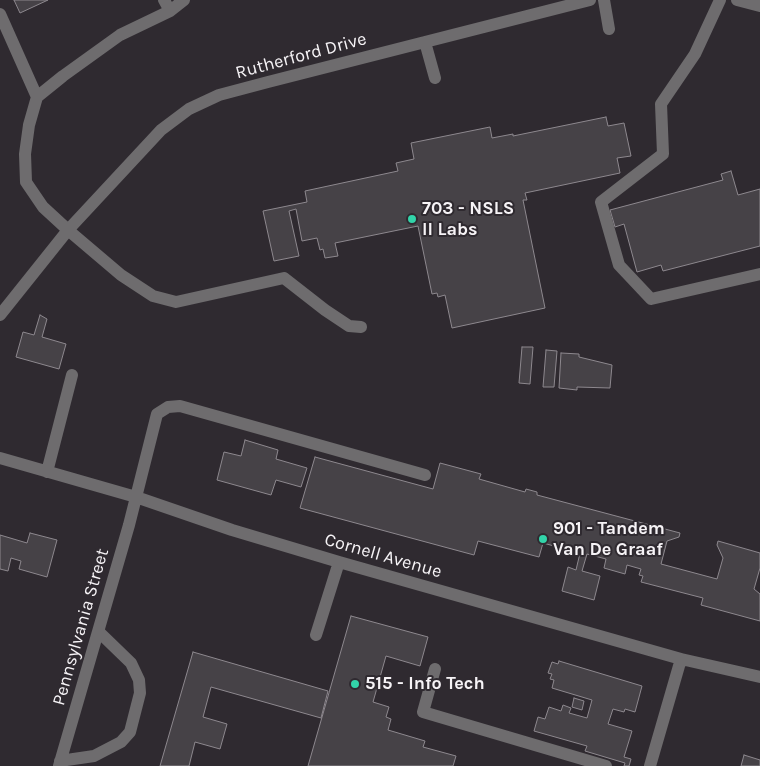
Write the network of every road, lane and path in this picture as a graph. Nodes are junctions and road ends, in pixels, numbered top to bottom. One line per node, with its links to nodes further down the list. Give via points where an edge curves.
1 (184, 0): 6 (street)
2 (590, 0): 10 (street, Rutherford Drive)
3 (604, 0): 9 (street)
4 (720, 0): 14 (street, via 695,54 660,104 663,154 601,202 619,265 651,299)
5 (737, 0): 7 (street)
6 (167, 6): 12 (street, via 120,35)
7 (760, 6)
8 (0, 14): 12 (street)
9 (609, 29)
10 (425, 42): 11 (street); 13 (street, Rutherford Drive, via 227,93 189,109 155,137)
11 (435, 78)
12 (36, 97): 13 (street, via 25,154 26,182 43,207)
13 (68, 230): 15 (street, Rutherford Drive); 16 (street, via 121,275 153,296 176,302 284,278 349,326)
14 (760, 274)
15 (0, 315)
16 (361, 327)
17 (72, 375): 19 (street)
18 (0, 458): 19 (street, Cornell Avenue)
19 (47, 472): 21 (street, Cornell Avenue)
20 (425, 474): 21 (street, Pennsylvania Street, via 180,406 168,407 157,414)
21 (136, 497): 22 (street, Cornell Avenue); 23 (street, Pennsylvania Street)
22 (338, 562): 24 (street); 25 (street, Cornell Avenue)
23 (98, 632): 28 (street, Pennsylvania Street); 28 (street, via 131,663 139,680 140,693 130,732 121,742 94,756)
24 (316, 635)
25 (681, 659): 27 (street, Cornell Avenue); 30 (street)
26 (435, 669): 29 (street, via 423,712)
27 (760, 677)
28 (59, 764)
29 (606, 766)
30 (650, 766)

